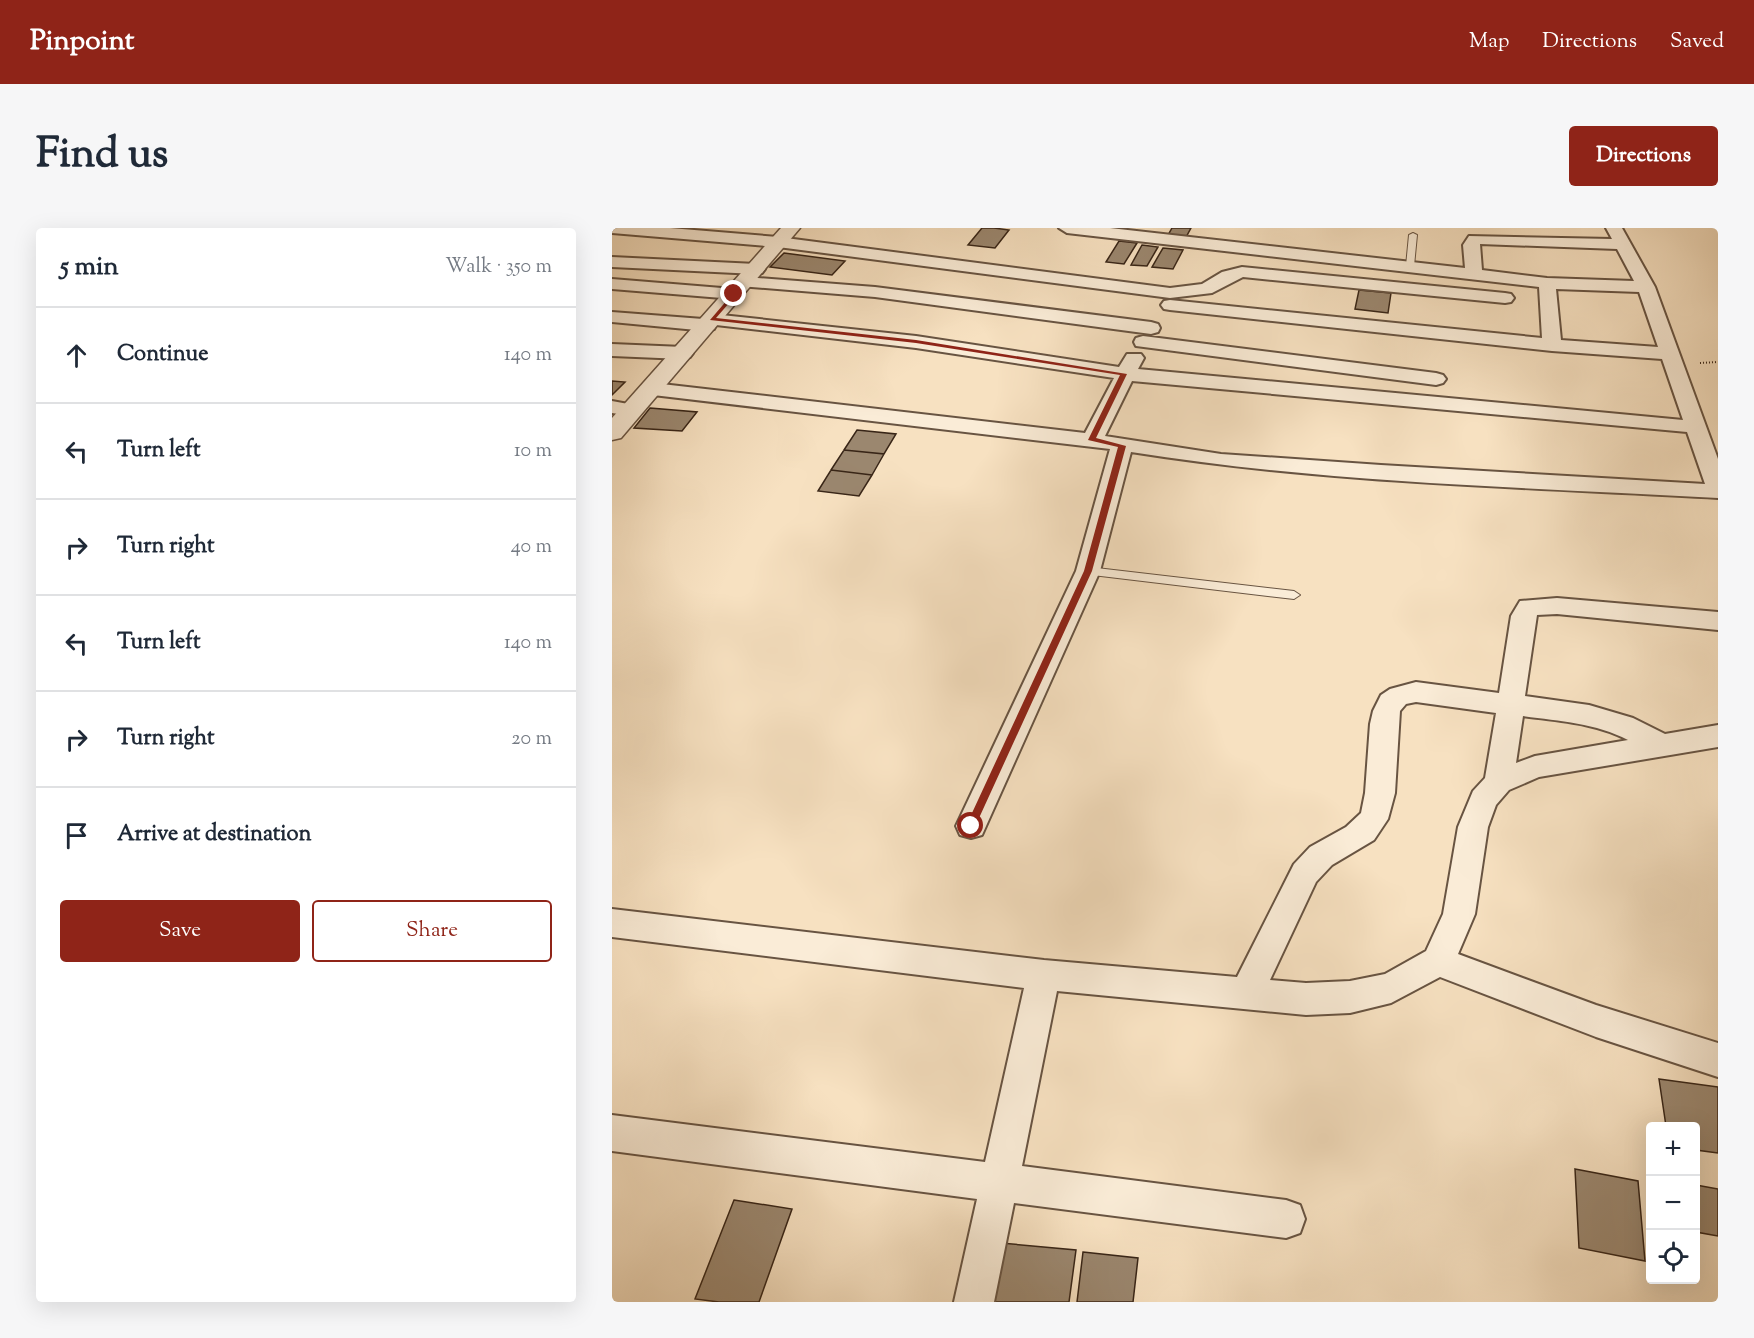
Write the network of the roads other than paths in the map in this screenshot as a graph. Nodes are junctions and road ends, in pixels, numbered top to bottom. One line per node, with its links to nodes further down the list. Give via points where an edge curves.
1 (618, 228): 3 (street)
2 (1067, 228): 6 (street)
3 (785, 235): 12 (street); 19 (street)
4 (1413, 235): 9 (lane)
5 (1619, 236): 10 (street, via 1475,239 1471,245); 16 (street)
6 (1325, 259): 9 (street); 11 (street)
7 (612, 262): 8 (street)
8 (666, 265): 12 (street); 15 (street)
9 (1410, 267): 10 (street)
10 (1474, 274): 13 (street)
11 (1320, 280): 17 (street); 19 (street, via 1242,273 1206,289)
12 (745, 282): 15 (street); 21 (street); 24 (street, via 875,292)
13 (1547, 283): 16 (street); 25 (street)
14 (612, 284): 15 (street)
15 (646, 287)
16 (1646, 287): 28 (street)
17 (1401, 288): 18 (street); 22 (street)
18 (1505, 298)
19 (1167, 299): 22 (street); 24 (street)
20 (612, 317): 21 (street)
21 (710, 322): 27 (street); 29 (street, via 916,342)
22 (1396, 328): 23 (street)
23 (1432, 332): 25 (street); 30 (street)
24 (1147, 335): 29 (street); 30 (street)
25 (1552, 345): 28 (street)
26 (612, 350): 27 (street)
27 (683, 353): 31 (street)
28 (1671, 354): 34 (street)
29 (1124, 374): 32 (street); 36 (street)
30 (1436, 379): 32 (street)
31 (653, 389): 33 (street); 36 (street)
32 (1435, 404): 34 (street)
33 (622, 409): 35 (street)
34 (1696, 427): 38 (street)
35 (612, 433)
36 (1092, 440): 37 (street)
37 (1122, 446): 38 (street, via 1221,460 1381,472); 39 (street)
38 (1718, 490)
39 (1088, 571): 40 (lane); 46 (street)
40 (1294, 595)
41 (1718, 621): 42 (street, via 1557,606 1529,607 1524,616)
42 (1510, 705): 44 (street, via 1589,715 1623,725); 45 (street); 50 (street, via 1416,692 1400,694 1390,704 1374,819 1320,857 1305,873)
43 (1718, 736): 44 (street)
44 (1663, 746): 45 (street, via 1535,767)
45 (1499, 782): 48 (street, via 1483,799 1473,827 1460,914)
46 (971, 826)
47 (612, 923): 49 (street)
48 (1438, 961): 50 (street, via 1391,988 1350,997 1306,999); 51 (street, via 1596,1021)
49 (1044, 975): 50 (street); 53 (street)
50 (1247, 992)
51 (1718, 1060)
52 (612, 1133): 53 (street)
53 (999, 1182): 54 (street); 55 (street)
54 (1286, 1219)
55 (974, 1302)

